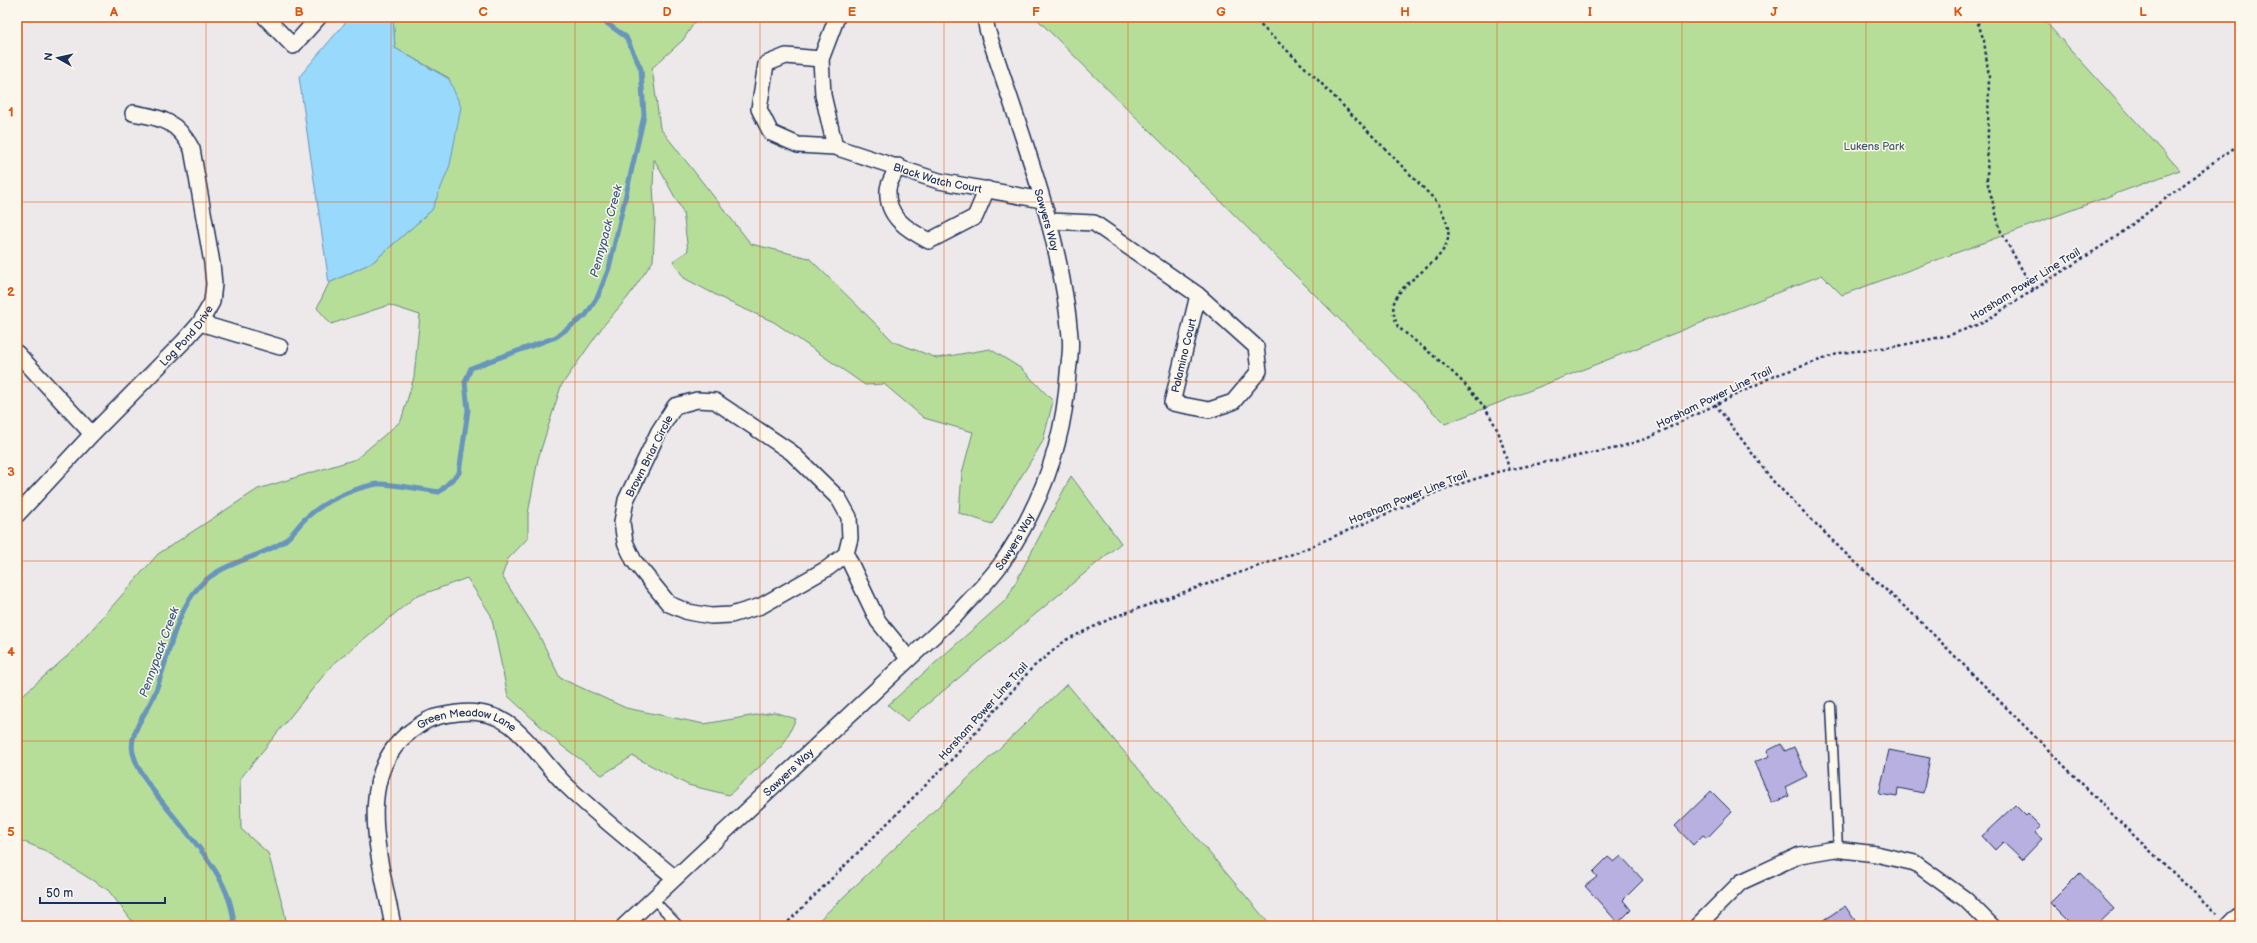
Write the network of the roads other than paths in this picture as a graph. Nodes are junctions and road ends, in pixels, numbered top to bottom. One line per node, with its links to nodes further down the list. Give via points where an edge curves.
1 (265, 17): 2 (street, via 293,46)
2 (319, 17)
3 (837, 17): 5 (street)
4 (985, 17): 10 (street, Sawyers Way)
5 (821, 59): 7 (street, via 823,95); 7 (street, Black Watch Court, via 786,56 766,64 759,109 771,133 798,145)
6 (133, 113): 13 (street, Log Pond Drive, via 167,121 184,136 192,149 214,284 212,302)
7 (835, 147): 8 (street, Black Watch Court)
8 (898, 166): 9 (street, Black Watch Court, via 939,181); 9 (street, via 888,189 893,213 905,228 929,241 974,218)
9 (988, 189): 10 (street, Black Watch Court)
10 (1042, 200): 11 (street, Sawyers Way)
11 (1050, 221): 12 (street, Palamino Court, via 1094,223); 19 (street, Sawyers Way, via 1063,279 1071,338 1066,408 1049,476 1027,522 1000,565 957,614)
12 (1198, 295): 12 (street, Palamino Court, via 1256,347 1259,372 1233,402 1209,410 1172,403)
13 (200, 322): 14 (street); 16 (street, Log Pond Drive)
14 (280, 347)
15 (17, 353): 16 (street)
16 (92, 434): 17 (street, Log Pond Drive)
17 (17, 515)
18 (846, 554): 18 (street, Brown Briar Circle, via 850,538 849,516 839,499 791,452 714,401 697,400 676,406 659,431 626,500 622,522 625,542 634,561 669,604 688,612 711,616 731,615 761,606 828,568); 19 (street, via 878,621)
19 (908, 658): 22 (street, Sawyers Way)
20 (1831, 706): 21 (lane)
21 (1838, 850): 29 (street, via 1800,855 1741,882); 30 (street, via 1876,854 1915,863 1966,899)
22 (675, 878): 23 (street, Sawyers Way); 26 (street, Green Meadow Lane, via 567,786 507,723 482,712 458,712 428,718 401,739 384,761 377,787 374,819)
23 (653, 899): 27 (street, Sawyers Way); 28 (lane)
24 (2240, 917): 25 (street)
25 (2226, 922)
26 (393, 926)
27 (624, 926)
28 (679, 926)
29 (1696, 926)
30 (1992, 926)

